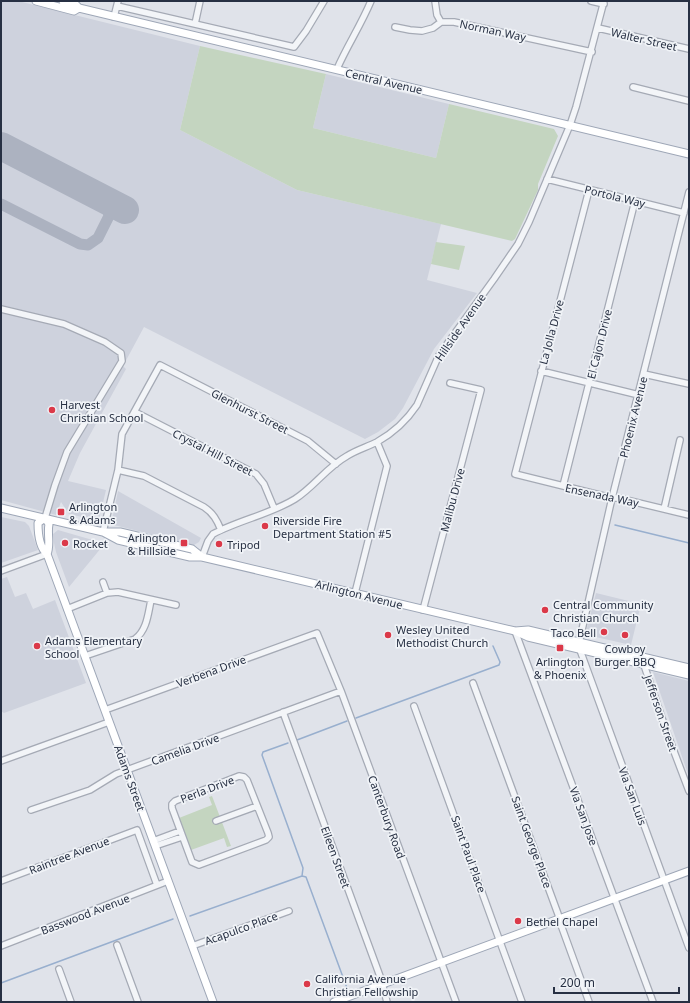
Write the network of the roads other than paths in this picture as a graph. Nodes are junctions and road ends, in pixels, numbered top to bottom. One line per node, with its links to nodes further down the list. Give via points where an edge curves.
1 (36, 1): 10 (main road, Central Avenue, via 74,10)
2 (63, 1): 10 (main road, Central Avenue, via 75,4)
3 (200, 1): 13 (street)
4 (324, 1): 13 (street, via 294,47)
5 (371, 1): 18 (street)
6 (435, 1): 12 (street)
7 (591, 1): 8 (street)
8 (604, 2): 15 (street, Hillside Avenue)
9 (118, 3): 11 (street); 13 (street)
10 (78, 8): 11 (main road, Central Avenue)
11 (114, 17): 18 (main road, Central Avenue)
12 (441, 22): 14 (street, Norman Way, via 433,28 422,30); 17 (street, Norman Way, via 465,23)
13 (194, 24)
14 (395, 27)
15 (598, 28): 16 (street, Walter Street); 17 (street, Hillside Avenue)
16 (689, 49)
17 (592, 52): 21 (street, Hillside Avenue)
18 (337, 69): 21 (main road, Central Avenue)
19 (633, 87): 20 (street)
20 (689, 101)
21 (570, 125): 22 (main road, Central Avenue); 23 (street, Hillside Avenue)
22 (689, 154)
23 (546, 179): 24 (street, Portola Way); 37 (street, Hillside Avenue, via 518,244 439,355 413,411)
24 (589, 190): 26 (street, Portola Way); 29 (street, La Jolla Drive)
25 (689, 192): 27 (street, Phoenix Avenue)
26 (635, 201): 27 (street, Portola Way); 32 (street, El Cajon Drive)
27 (684, 213): 30 (street, Phoenix Avenue)
28 (1, 309): 47 (street, via 64,324 105,342 121,353 122,361 67,452)
29 (540, 371): 32 (street); 40 (street, La Jolla Drive)
30 (644, 374): 33 (street); 34 (street, Phoenix Avenue)
31 (450, 383): 59 (street, Malibu Drive, via 481,390)
32 (589, 383): 34 (street); 41 (street, El Cajon Drive)
33 (689, 384)
34 (639, 395): 42 (street, Phoenix Avenue)
35 (135, 412): 38 (street, Glenhurst Street, via 160,365 308,441); 39 (street, via 122,434); 44 (street, Crystal Hill Street, via 256,474 264,484)
36 (680, 440): 45 (street)
37 (377, 442): 38 (street, Hillside Avenue, via 346,456); 55 (street, via 387,466)
38 (336, 464): 44 (street, Hillside Avenue, via 294,500)
39 (118, 470): 48 (street, via 144,476 204,507 215,518); 49 (street)
40 (515, 474): 41 (street, Ensenada Way)
41 (563, 486): 42 (street, Ensenada Way)
42 (612, 498): 45 (street, Ensenada Way); 62 (street, Phoenix Avenue)
43 (1, 508): 47 (main road, Arlington Avenue)
44 (274, 508): 48 (street, Hillside Avenue)
45 (664, 509): 46 (street, Ensenada Way)
46 (689, 515)
47 (45, 518): 49 (main road, Arlington Avenue); 50 (main road, Adams Street, via 38,523 38,533)
48 (221, 530): 51 (street, Hillside Avenue, via 210,537)
49 (103, 532): 51 (main road, Arlington Avenue, via 120,532 192,549)
50 (48, 554): 52 (street); 58 (main road, Adams Street)
51 (202, 557): 55 (main road, Arlington Avenue)
52 (1, 571)
53 (103, 582): 54 (street)
54 (107, 593): 56 (street, via 118,592); 58 (street)
55 (355, 594): 59 (main road, Arlington Avenue)
56 (151, 600): 57 (street); 63 (street, via 142,634 136,639)
57 (176, 605)
58 (67, 609): 63 (main road, Adams Street)
59 (424, 610): 60 (main road, Arlington Avenue)
60 (515, 631): 62 (main road, Arlington Avenue, via 528,630); 89 (street, Via San Jose)
61 (317, 633): 71 (street, Canterbury Road); 73 (street, Verbena Drive)
62 (580, 646): 64 (main road, Arlington Avenue); 65 (main road, Arlington Avenue); 86 (street, Via San Luis)
63 (85, 656): 73 (main road, Adams Street)
64 (642, 657): 65 (street, Jefferson Street); 67 (main road, Arlington Avenue)
65 (644, 664): 66 (main road, Arlington Avenue); 68 (street, Jefferson Street)
66 (658, 668): 68 (street, via 650,670); 69 (main road, Arlington Avenue)
67 (689, 668)
68 (648, 675): 78 (street, Jefferson Street)
69 (689, 675)
70 (473, 683): 91 (street, Saint George Place)
71 (341, 691): 74 (street, Camelia Drive); 97 (street, Canterbury Road)
72 (414, 706): 92 (street, Saint Paul Place)
73 (105, 710): 75 (main road, Adams Street)
74 (283, 712): 77 (street, Camelia Drive); 99 (street, Eileen Street)
75 (109, 722): 76 (street); 77 (main road, Adams Street)
76 (1, 761)
77 (127, 770): 80 (street, Camelia Drive, via 106,779 90,790); 83 (main road, Adams Street)
78 (689, 791)
79 (258, 806): 81 (street); 82 (street, Perla Drive, via 246,780 239,776 172,804); 82 (street, via 268,833 266,840 199,865 192,862)
80 (31, 810)
81 (216, 821)
82 (181, 834): 83 (street)
83 (154, 843): 87 (main road, Adams Street)
84 (689, 871): 86 (main road)
85 (1, 881): 88 (street, Raintree Avenue, via 137,830)
86 (664, 881): 89 (main road); 96 (street, Via San Luis)
87 (168, 882): 88 (street, Basswood Avenue); 95 (main road, Adams Street)
88 (157, 885): 94 (street, Basswood Avenue)
89 (614, 899): 91 (main road); 108 (street, Via San Jose)
90 (289, 911): 95 (street, Acapulco Place)
91 (559, 919): 92 (main road); 107 (street, Saint George Place)
92 (500, 941): 97 (main road); 106 (street, Saint Paul Place)
93 (117, 945): 101 (street)
94 (1, 946)
95 (192, 946): 102 (main road, Adams Street)
96 (689, 948)
97 (441, 963): 99 (main road); 105 (street, Canterbury Road)
98 (59, 968): 100 (street)
99 (382, 984): 103 (main road); 104 (street, Eileen Street)
100 (71, 1002)
101 (138, 1002)
102 (213, 1002)
103 (334, 1002)
104 (387, 1002)
105 (456, 1002)
106 (522, 1002)
107 (589, 1002)
108 (653, 1002)

